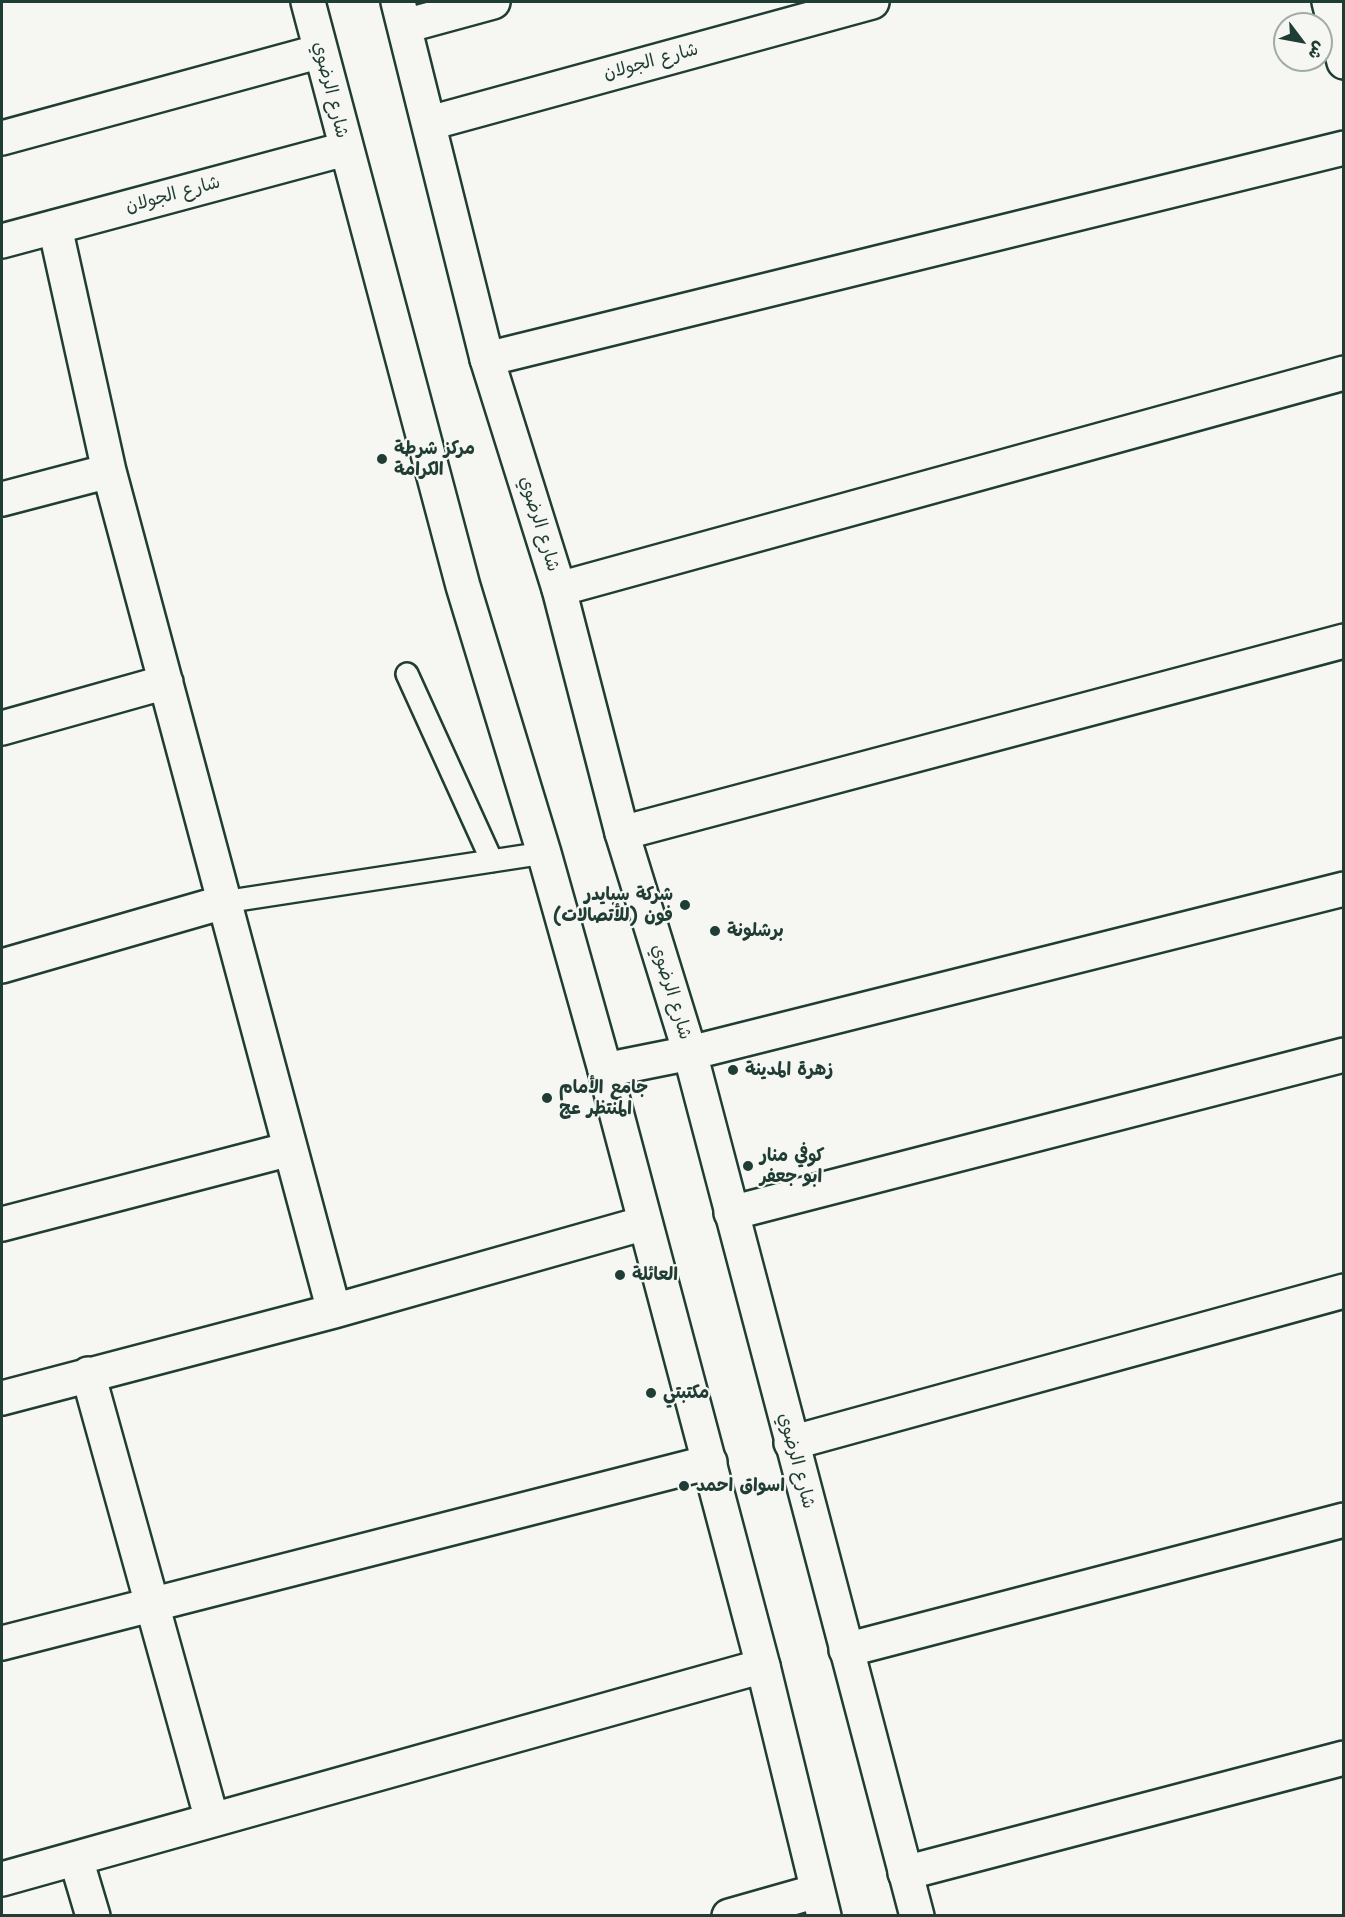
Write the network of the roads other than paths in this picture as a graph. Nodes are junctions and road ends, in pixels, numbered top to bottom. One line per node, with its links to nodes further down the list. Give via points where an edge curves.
1 (308, 2): 6 (street, شارع الرضوي)
2 (494, 2): 5 (street)
3 (872, 2): 8 (street, شارع الجولان)
4 (1329, 2): 7 (street)
5 (401, 14): 8 (street, شارع الرضوي)
6 (321, 51): 9 (street); 11 (street, شارع الرضوي)
7 (1344, 62)
8 (430, 123): 14 (street, شارع الرضوي)
9 (2, 138)
10 (1344, 148): 14 (street)
11 (345, 149): 12 (street, شارع الجولان); 24 (street, شارع الرضوي, via 463,586)
12 (55, 227): 13 (street, شارع الجولان); 16 (street)
13 (2, 241)
14 (487, 359): 18 (street, شارع الرضوي)
15 (1344, 373): 18 (street)
16 (109, 471): 17 (street); 21 (street)
17 (2, 499)
18 (559, 589): 23 (street, شارع الرضوي)
19 (1344, 641): 23 (street)
20 (407, 674): 25 (lane)
21 (166, 682): 22 (street); 27 (street)
22 (2, 728)
23 (622, 833): 29 (street, شارع الرضوي)
24 (544, 853): 25 (lane); 31 (street, شارع الرضوي)
25 (492, 861): 27 (lane)
26 (1344, 889): 29 (street)
27 (224, 902): 28 (street); 32 (street)
28 (2, 966)
29 (690, 1053): 31 (street); 33 (street, شارع الرضوي)
30 (1344, 1055): 33 (street)
31 (605, 1071): 34 (street, شارع الرضوي)
32 (290, 1149): 35 (street); 37 (street)
33 (731, 1213): 40 (street, شارع الرضوي)
34 (645, 1223): 37 (street); 41 (street, شارع الرضوي)
35 (2, 1224)
36 (1344, 1291): 40 (street)
37 (334, 1311): 38 (street)
38 (88, 1374): 39 (street); 43 (street)
39 (2, 1398)
40 (791, 1443): 45 (street, شارع الرضوي)
41 (710, 1462): 43 (street); 46 (street, شارع الرضوي)
42 (1344, 1520): 45 (street)
43 (152, 1604): 44 (street); 48 (street)
44 (2, 1643)
45 (846, 1650): 50 (street, شارع الرضوي)
46 (763, 1666): 48 (street); 52 (street, شارع الرضوي)
47 (1344, 1758): 50 (street)
48 (213, 1820): 49 (street)
49 (76, 1858): 51 (street); 53 (street)
50 (905, 1873): 55 (street, شارع الرضوي)
51 (2, 1879)
52 (820, 1903): 54 (street)
53 (93, 1916)
54 (729, 1916)
55 (917, 1916)

